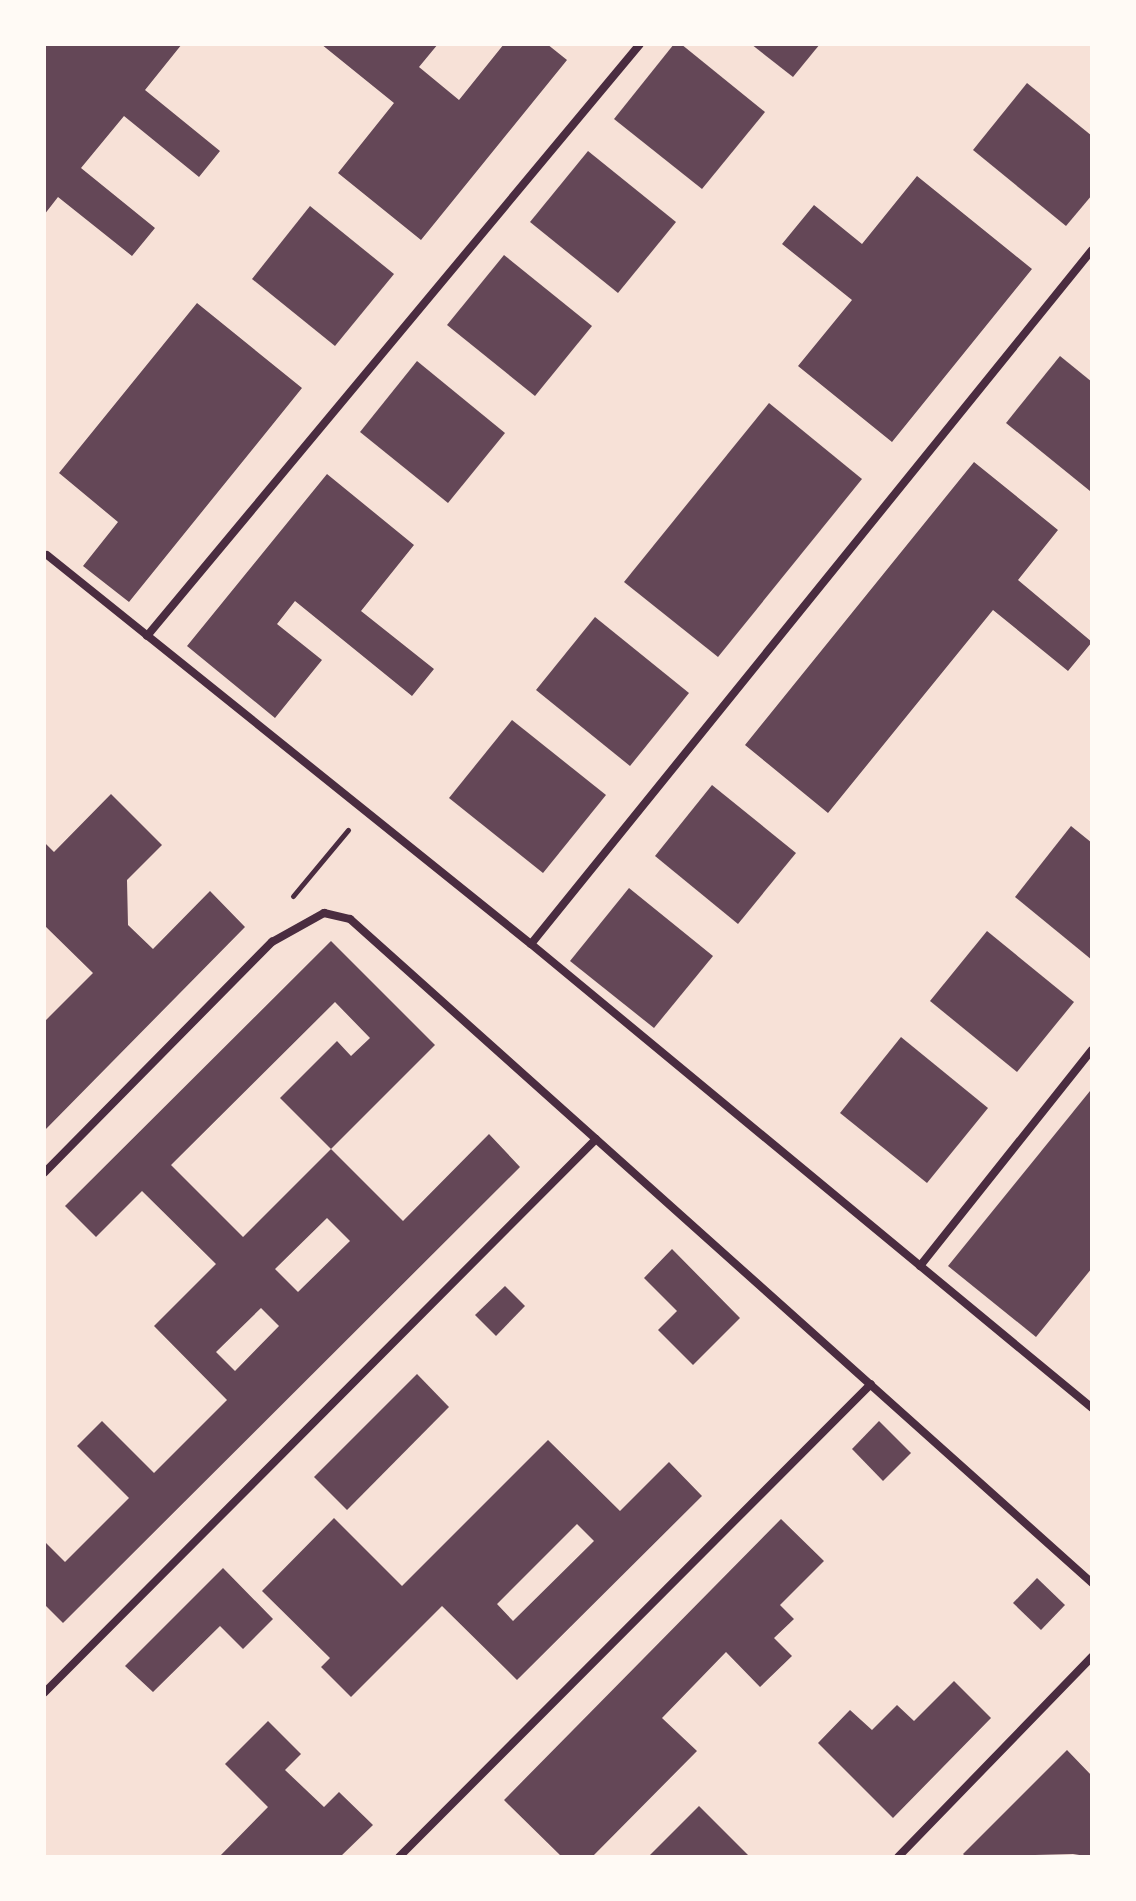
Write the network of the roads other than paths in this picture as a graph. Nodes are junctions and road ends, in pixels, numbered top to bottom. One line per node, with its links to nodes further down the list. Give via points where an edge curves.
1 (640, 44): 4 (street)
2 (1092, 250): 5 (street)
3 (47, 555): 4 (street)
4 (147, 636): 5 (street)
5 (531, 944): 9 (street)
6 (1092, 1050): 9 (street)
7 (596, 1139): 8 (street, via 350,919 324,913 272,942); 10 (street); 14 (street)
8 (44, 1173)
9 (920, 1266): 11 (street)
10 (871, 1384): 12 (street); 15 (street)
11 (1092, 1408)
12 (1092, 1583)
13 (1092, 1657): 16 (street)
14 (44, 1693)
15 (399, 1857)
16 (898, 1857)

